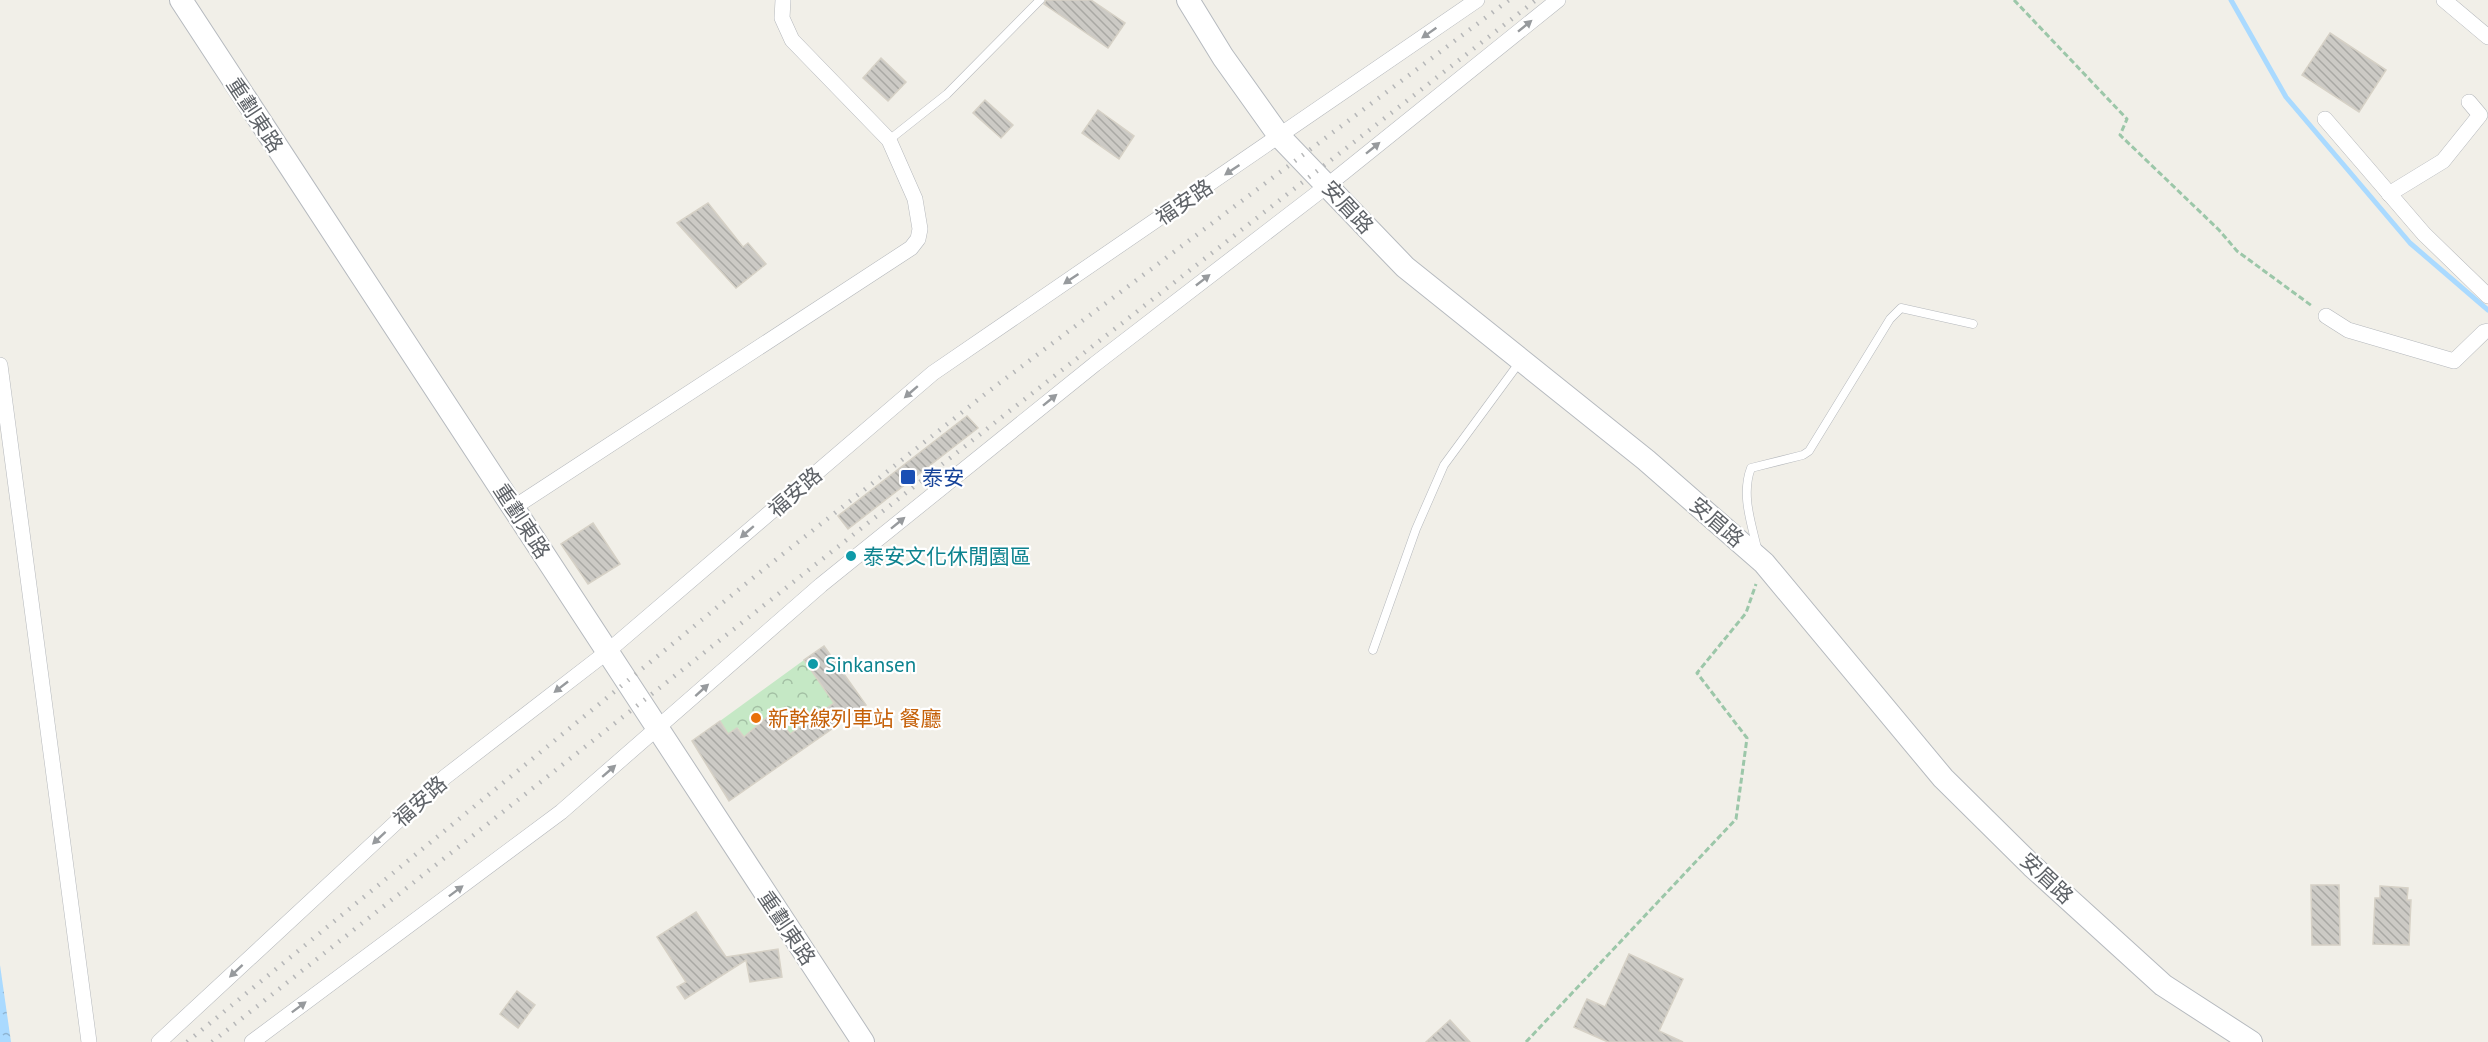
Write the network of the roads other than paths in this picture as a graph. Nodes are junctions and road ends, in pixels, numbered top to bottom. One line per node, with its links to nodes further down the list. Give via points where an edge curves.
1 (181, 0): 21 (street, 重劃東路)
2 (783, 0): 12 (street, via 782,18 792,40)
3 (1040, 0): 12 (lane, via 947,94)
4 (1188, 0): 11 (street, 安眉路)
5 (1477, 0): 11 (street, 福安路, one-way to 11)
6 (1558, 0): 13 (street, one-way to 6)
7 (2444, 0): 8 (street)
8 (2488, 37)
9 (2469, 102): 14 (street, via 2480,115 2443,161)
10 (2325, 119): 14 (street)
11 (1280, 137): 13 (street, 安眉路); 24 (street, 福安路, one-way to 24, via 933,373)
12 (889, 140): 21 (street, via 915,199 920,229 911,248)
13 (1328, 185): 19 (street, 安眉路, via 1405,267); 25 (street, one-way to 13, via 830,577 1095,364)
14 (2389, 194): 15 (street)
15 (2488, 296)
16 (2326, 316): 18 (street, via 2348,330 2454,361)
17 (1973, 324): 22 (lane, via 1901,308 1890,319 1809,451 1751,468 1746,498)
18 (2488, 331)
19 (1520, 361): 22 (street, 安眉路, via 1646,460); 23 (lane, via 1444,465 1416,529)
20 (0, 366): 26 (street)
21 (513, 508): 24 (street, 重劃東路)
22 (1762, 561): 30 (street, 安眉路, via 1943,778 2032,866 2163,985)
23 (1373, 650)
24 (608, 652): 25 (street, 重劃東路); 27 (street, 福安路, one-way to 27, via 445,777)
25 (658, 729): 28 (street, one-way to 25, via 561,812); 29 (street, 重劃東路)
26 (88, 1042)
27 (159, 1042)
28 (252, 1042)
29 (863, 1042)
30 (2251, 1042)

